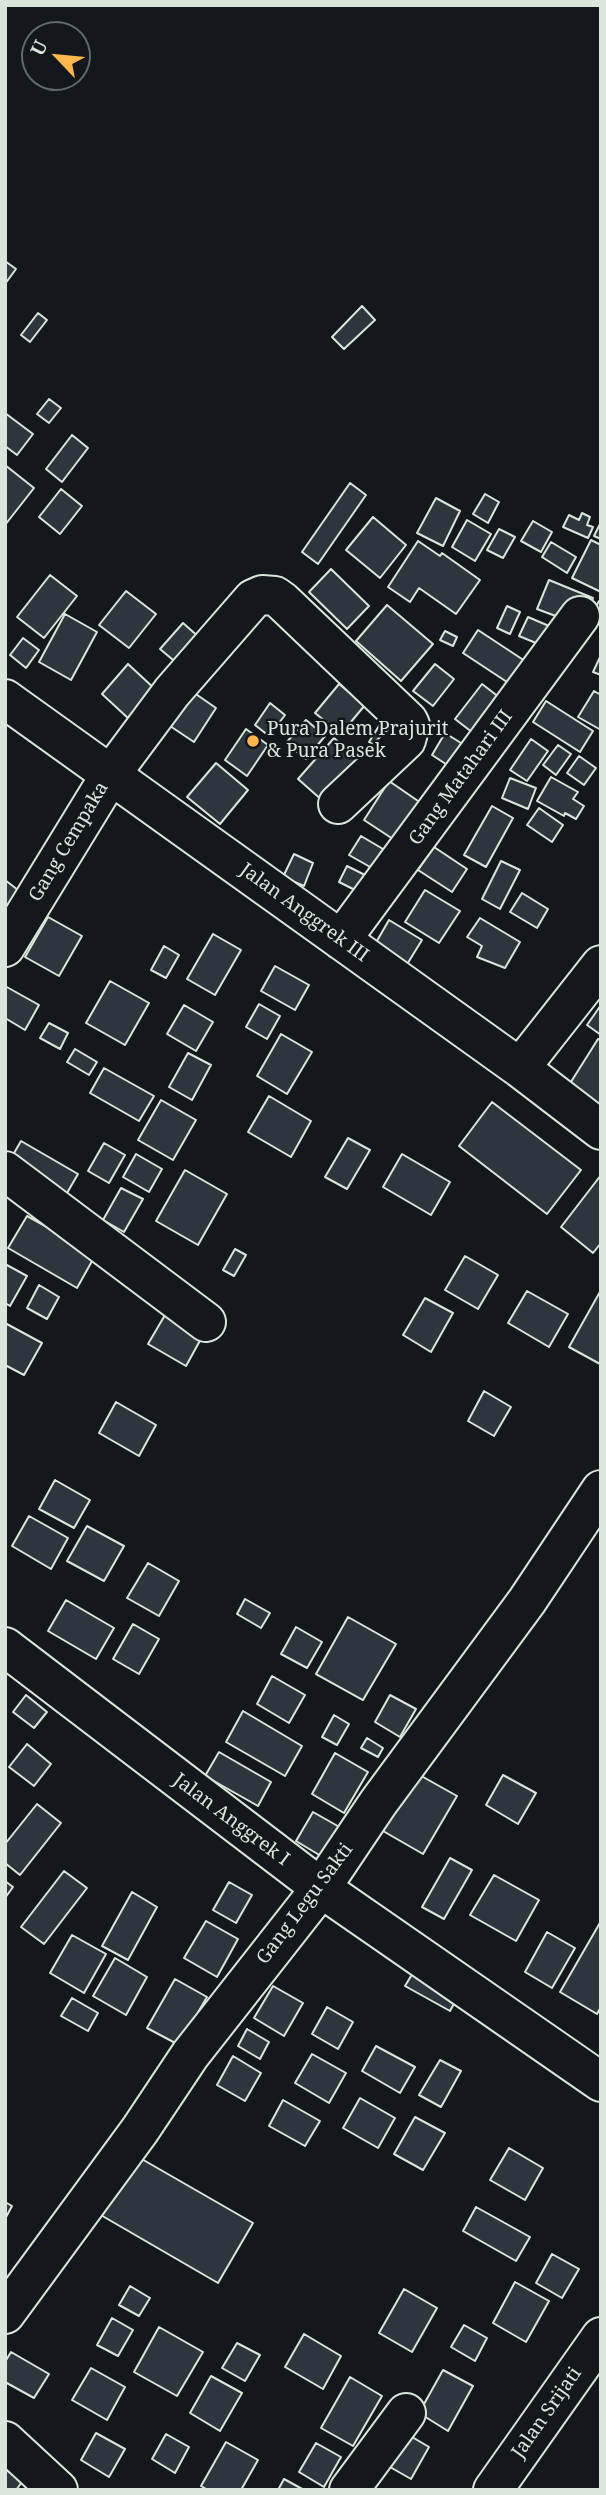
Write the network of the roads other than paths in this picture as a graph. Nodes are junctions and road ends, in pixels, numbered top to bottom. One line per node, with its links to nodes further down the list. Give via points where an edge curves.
1 (580, 616): 5 (street, Gang Matahari III)
2 (5, 699): 3 (street, Jalan Anggrek III)
3 (111, 774): 4 (street, Gang Cempaka, via 172,692 253,599 268,594 282,601 410,725 406,740); 5 (street, Jalan Anggrek III); 6 (street, Gang Cempaka)
4 (338, 804)
5 (341, 940): 8 (street, Jalan Anggrek III)
6 (5, 947)
7 (601, 965): 8 (street)
8 (520, 1068): 9 (street, Jalan Anggrek III)
9 (601, 1130)
10 (5, 1171): 11 (street)
11 (206, 1322)
12 (601, 1490): 14 (street, Gang Legu Sakti)
13 (5, 1647): 14 (street, Jalan Anggrek I)
14 (321, 1888): 15 (street, Jalan Anggrek I); 16 (street, Gang Legu Sakti, via 190,2055)
15 (601, 2082)
16 (5, 2314)
17 (601, 2337): 22 (street, Jalan Srijati)
18 (406, 2413): 21 (street)
19 (5, 2441): 20 (street)
20 (58, 2490)
21 (349, 2490)
22 (493, 2490)

